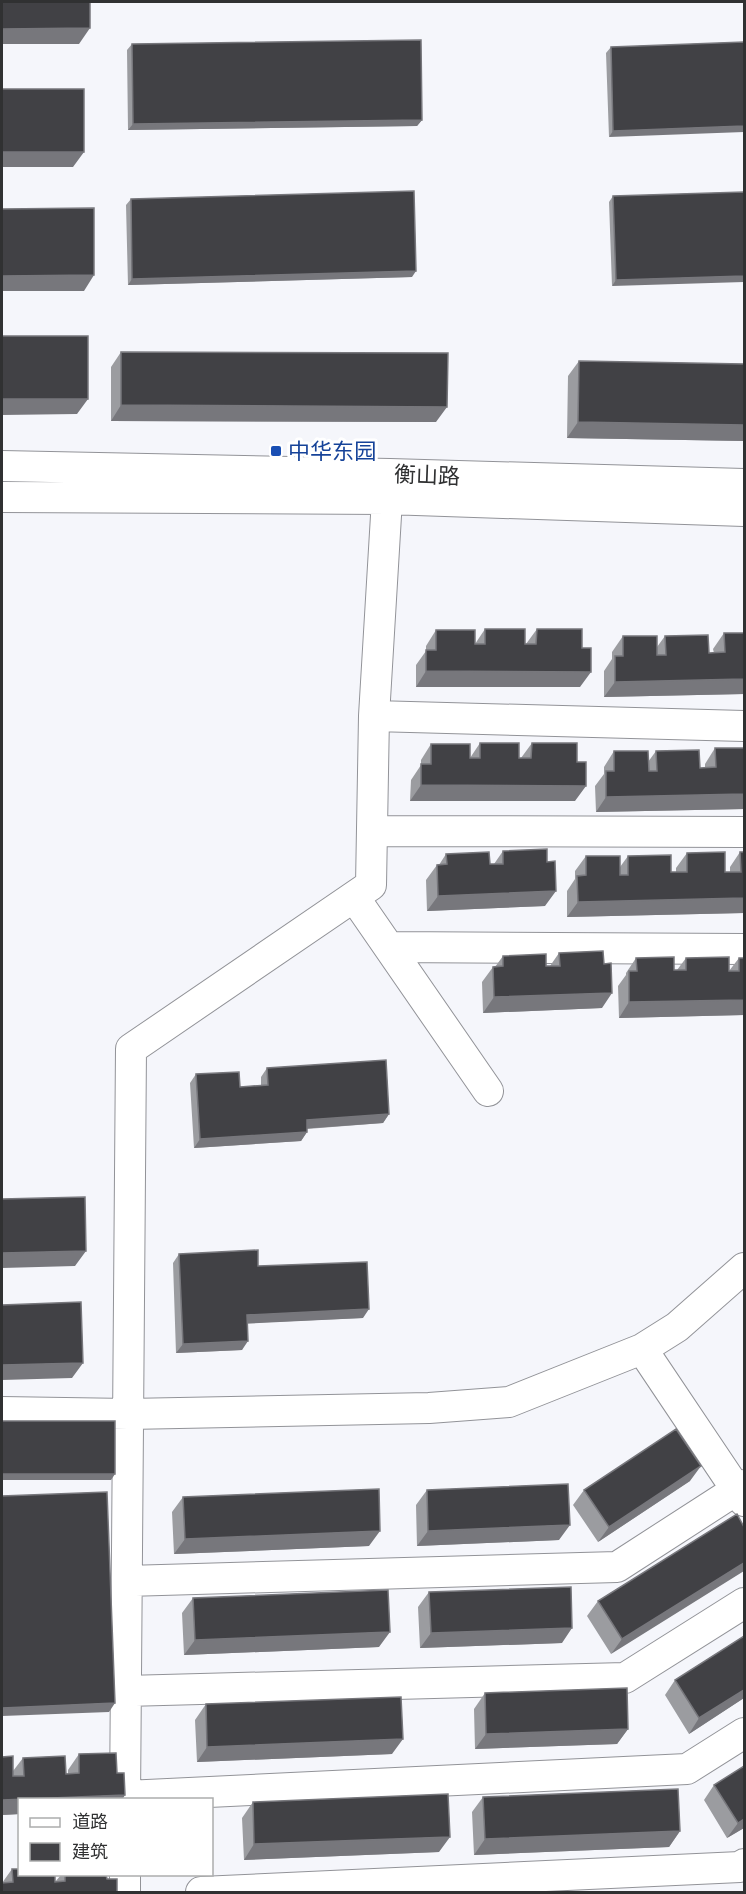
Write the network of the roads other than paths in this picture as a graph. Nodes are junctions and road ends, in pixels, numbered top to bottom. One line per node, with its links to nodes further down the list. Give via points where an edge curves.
1 (2, 466): 2 (street, 衡山路)
2 (744, 484)
3 (2, 497): 4 (street, 衡山路)
4 (387, 499): 5 (street, 衡山路); 6 (street)
5 (744, 511)
6 (374, 716): 7 (street); 8 (street)
7 (744, 726)
8 (372, 831): 9 (street); 10 (street, via 371,885)
9 (744, 832)
10 (354, 897): 11 (street); 17 (street, via 131,1049)
11 (389, 947): 12 (street); 13 (street)
12 (744, 949)
13 (488, 1091)
14 (744, 1268): 15 (street, via 677,1327)
15 (642, 1349): 17 (street, via 509,1402 429,1408); 18 (street)
16 (2, 1412): 17 (street)
17 (128, 1414): 19 (street)
18 (742, 1492): 19 (street, via 617,1567)
19 (127, 1581): 21 (street)
20 (744, 1603): 21 (street, via 625,1678)
21 (126, 1691): 23 (street)
22 (744, 1733): 23 (street, via 687,1769)
23 (125, 1798)
24 (741, 1875): 27 (street)
25 (125, 1876): 26 (street)
26 (125, 1893)
27 (201, 1893)

